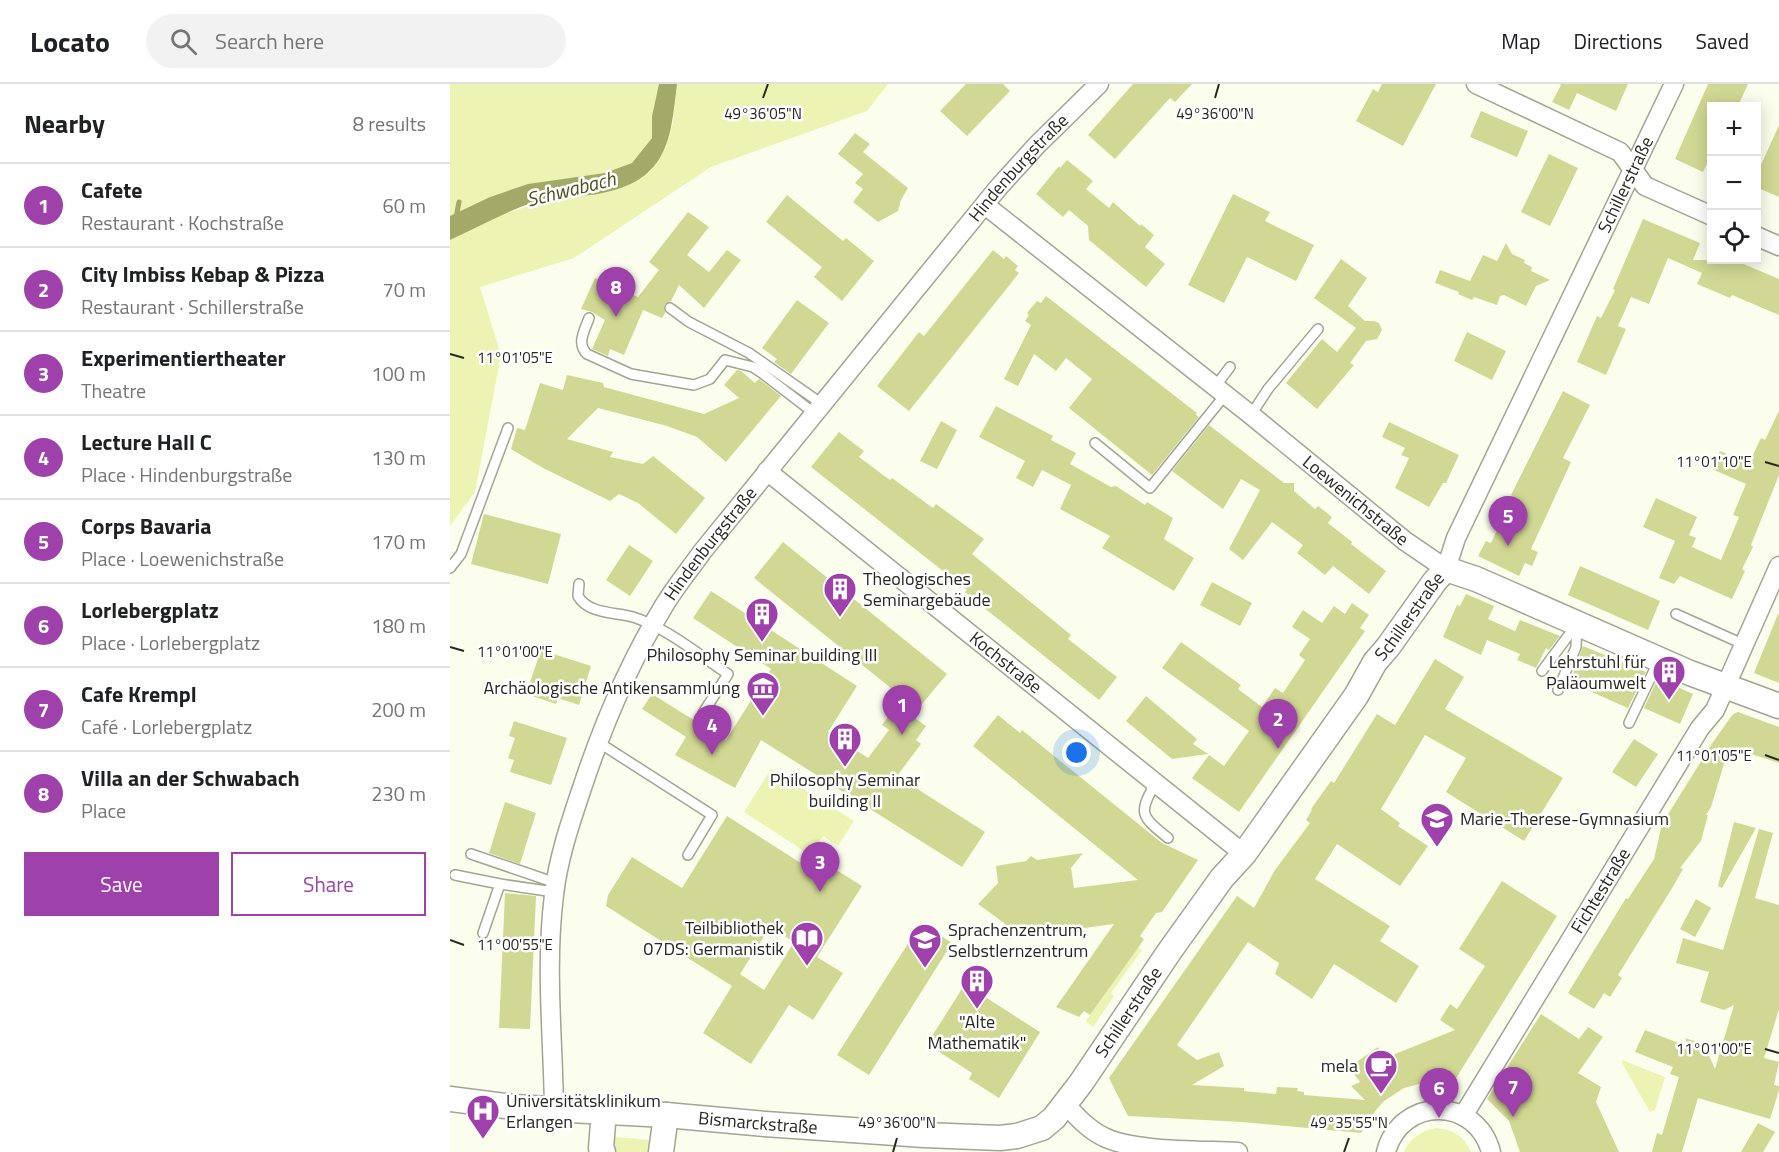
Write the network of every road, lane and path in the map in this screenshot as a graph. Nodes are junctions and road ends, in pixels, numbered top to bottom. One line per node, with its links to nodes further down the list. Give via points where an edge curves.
1 (1099, 84): 5 (street, Hindenburgstraße, via 1036,145)
2 (1476, 84): 4 (street, via 1620,152)
3 (1674, 84): 4 (street, Schillerstraße)
4 (1633, 172): 6 (street, via 1645,186); 21 (street, Schillerstraße, via 1456,538)
5 (985, 205): 13 (street, Loewenichstraße); 14 (street, Hindenburgstraße)
6 (1707, 214)
7 (1761, 238): 8 (street)
8 (1779, 246)
9 (670, 308): 14 (lane, via 749,353)
10 (590, 318): 14 (lane, via 581,339 584,350 631,374 694,385 710,379 726,360 753,367)
11 (1318, 329): 15 (lane, via 1268,389)
12 (1230, 367): 13 (lane)
13 (1220, 391): 15 (street, Loewenichstraße); 17 (lane, via 1150,488)
14 (818, 409): 18 (street, Hindenburgstraße)
15 (1251, 416): 21 (street, Loewenichstraße, via 1405,541)
16 (508, 428): 20 (lane, via 461,554)
17 (1095, 443)
18 (767, 471): 25 (street, Hindenburgstraße, via 702,552); 35 (street, Kochstraße)
19 (1779, 566): 26 (street, Fichtestraße)
20 (450, 568)
21 (1446, 569): 24 (street, Loewenichstraße); 38 (street, Schillerstraße, via 1375,662)
22 (579, 584): 25 (lane, via 578,596 587,606)
23 (1676, 614): 26 (lane)
24 (1577, 624): 27 (street, Loewenichstraße); 28 (lane); 30 (lane, via 1576,647)
25 (652, 625): 32 (lane, via 728,674); 34 (street, Hindenburgstraße)
26 (1745, 645): 29 (street, Fichtestraße)
27 (1659, 660): 29 (street, Loewenichstraße); 33 (lane)
28 (1542, 671)
29 (1725, 687): 31 (street, Loewenichstraße); 49 (street, Fichtestraße, via 1715,710 1700,728)
30 (1558, 690)
31 (1779, 706)
32 (703, 713)
33 (1629, 723)
34 (598, 742): 39 (lane, via 712,815); 42 (street, Hindenburgstraße, via 572,818)
35 (1155, 784): 36 (lane, via 1146,799 1144,813); 38 (street, Kochstraße)
36 (1168, 838)
37 (471, 854): 42 (lane)
38 (1244, 854): 45 (street, Schillerstraße, via 1222,879)
39 (687, 855)
40 (455, 875): 41 (lane)
41 (500, 885): 42 (lane); 43 (lane)
42 (555, 887): 46 (street, Hindenburgstraße, via 549,954)
43 (483, 933)
44 (450, 1099): 46 (street, Bismarckstraße)
45 (1065, 1104): 48 (street, Bismarckstraße, via 1042,1128 1000,1137 823,1129); 52 (street, via 1087,1126 1114,1141)
46 (554, 1108): 47 (street, Bismarckstraße)
47 (604, 1111): 48 (street, Bismarckstraße); 50 (street)
48 (666, 1115): 51 (street)
49 (1463, 1116): 53 (street, via 1439,1110 1414,1116 1395,1132); 54 (street, via 1484,1134)
50 (603, 1152)
51 (661, 1152)
52 (1238, 1152)
53 (1386, 1152)
54 (1491, 1152)

